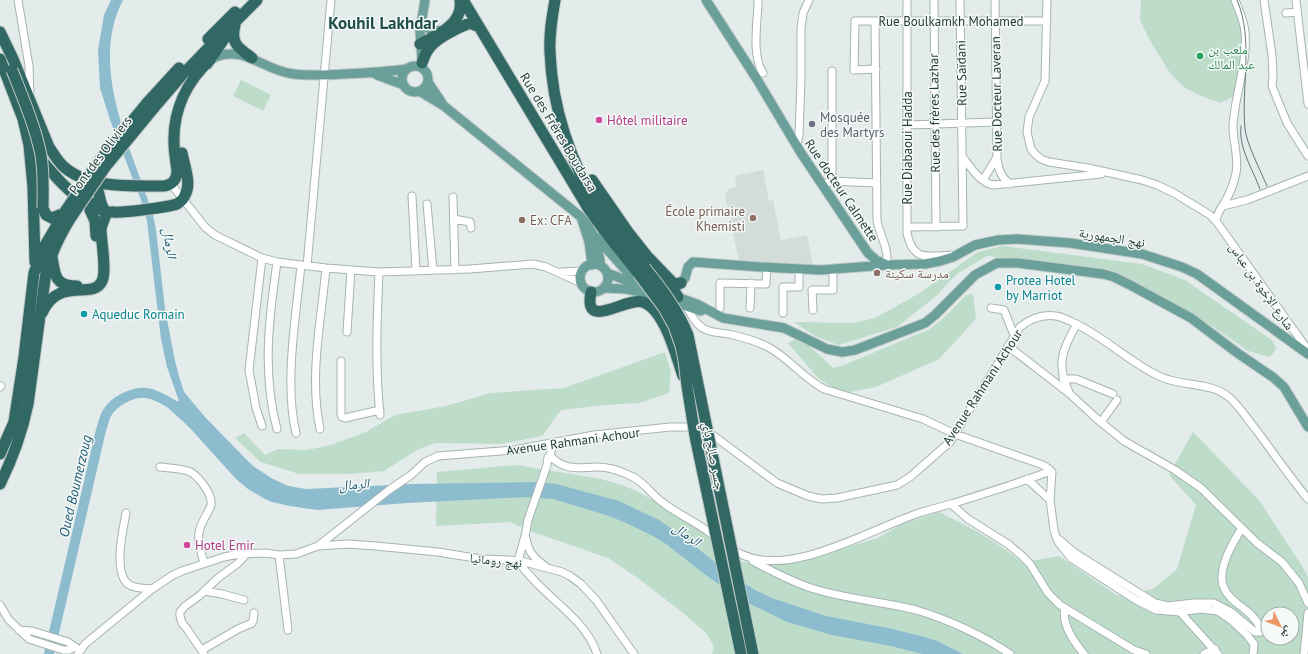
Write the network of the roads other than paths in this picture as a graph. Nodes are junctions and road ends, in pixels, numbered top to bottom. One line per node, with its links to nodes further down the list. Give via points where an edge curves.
1 (18, 0): 48 (street, via 30,66)
2 (247, 0): 50 (highway, via 177,70)
3 (257, 0): 23 (highway)
4 (331, 0): 44 (street)
5 (425, 0): 30 (main road)
6 (462, 0): 31 (highway, Rue des Frères Boudarsa); 32 (highway, via 458,16)
7 (555, 0): 59 (highway, via 550,38 551,76 564,135)
8 (706, 0): 20 (main road, Rue docteur Calmette)
9 (714, 0): 20 (street)
10 (758, 0): 43 (street, via 756,47)
11 (809, 0): 58 (street, via 801,21 799,136)
12 (907, 0): 25 (street, Rue Diabaoui Hadda)
13 (934, 0): 26 (street, Rue des frères Lazhar)
14 (960, 0): 27 (street, Rue Saïdani)
15 (995, 0): 28 (street, Rue Docteur Laveran)
16 (1047, 0): 29 (street, شارع الإخوة بن عباس)
17 (1235, 0): 81 (street, via 1244,24 1245,42 1234,121 1236,172)
18 (1264, 0): 61 (street, via 1272,55 1272,86 1287,123)
19 (1296, 0): 21 (street)
20 (713, 11): 58 (main road, Rue docteur Calmette)
21 (1297, 12): 22 (street); 49 (street)
22 (1286, 14)
23 (237, 20): 35 (highway, via 233,35 235,44); 37 (highway); 50 (highway)
24 (875, 21): 25 (street, Rue Boulkamkh Mohamed); 40 (street); 40 (street, Rue Boulkamkh Mohamed, via 855,21 854,70)
25 (907, 21): 26 (street, Rue Boulkamkh Mohamed); 56 (street, Rue Diabaoui Hadda)
26 (934, 21): 27 (street, Rue Boulkamkh Mohamed); 54 (street, Rue des frères Lazhar)
27 (960, 21): 28 (street, Rue Boulkamkh Mohamed); 55 (street, Rue Saïdani)
28 (995, 21): 29 (street, Rue Boulkamkh Mohamed); 53 (street, Rue Docteur Laveran)
29 (1047, 21): 63 (street, شارع الإخوة بن عباس, via 1045,81 1028,124 1031,149 1038,157 1049,162)
30 (421, 22): 32 (main road, via 430,30); 34 (main road)
31 (479, 27): 38 (highway, via 470,22 438,40 425,54); 108 (highway, Rue des Frères Boudarsa, via 588,208 606,233)
32 (443, 31): 34 (highway)
33 (0, 32): 48 (highway); 83 (highway, bridge, via 32,121 41,156 44,181 43,208 46,215 52,218)
34 (420, 44): 38 (main road); 39 (main road)
35 (252, 58): 37 (main road, via 230,53 220,54); 44 (main road, via 287,73)
36 (0, 59): 57 (highway, via 23,119)
37 (211, 59): 52 (highway, via 186,90); 78 (highway, via 193,88 182,120 181,150 188,186)
38 (422, 65): 39 (main road); 45 (main road)
39 (408, 68): 42 (main road); 46 (main road, via 402,76)
40 (876, 69): 69 (street)
41 (832, 72): 67 (street)
42 (370, 73): 44 (main road); 46 (main road)
43 (763, 73)
44 (325, 75): 96 (street)
45 (428, 82): 47 (main road); 51 (main road)
46 (404, 85): 47 (main road, via 410,91)
47 (419, 91): 51 (main road)
48 (30, 100): 65 (highway, via 56,158 65,168)
49 (1308, 104)
50 (153, 105): 52 (highway, via 173,103); 83 (highway, Pont des Oliviers, bridge)
51 (444, 106): 84 (main road)
52 (178, 112): 71 (highway, via 174,134 177,176)
53 (996, 122): 55 (street); 62 (street, Rue Docteur Laveran)
54 (934, 123): 55 (street); 56 (street); 88 (street, Rue des frères Lazhar)
55 (962, 123): 60 (street, Rue Saïdani)
56 (907, 125): 87 (street, Rue Diabaoui Hadda)
57 (29, 145): 74 (highway); 110 (highway, via 33,187)
58 (796, 146): 72 (main road, Rue docteur Calmette)
59 (570, 149): 108 (highway, via 588,189); 115 (highway, via 619,222)
60 (962, 156): 66 (street); 88 (street, Rue Saïdani, via 963,226)
61 (1308, 156)
62 (997, 157): 66 (street); 70 (street, Rue Docteur Laveran, via 1002,176)
63 (1107, 173): 70 (street); 86 (street, شارع الإخوة بن عباس, via 1157,185 1174,193)
64 (1308, 176): 81 (street, via 1247,200)
65 (81, 177): 68 (highway); 74 (highway, via 73,182)
66 (983, 180): 70 (street, via 993,185)
67 (832, 181): 69 (street); 72 (street)
68 (96, 182): 73 (highway); 77 (highway)
69 (876, 183): 95 (street, via 878,227 887,255)
70 (1010, 184)
71 (167, 185): 73 (highway); 78 (street)
72 (822, 185): 95 (main road, Rue docteur Calmette, via 868,253)
73 (116, 186): 77 (highway)
74 (72, 192): 80 (highway)
75 (412, 196): 106 (street)
76 (453, 197): 85 (street)
77 (100, 198): 80 (highway); 82 (highway)
78 (183, 198): 82 (highway, via 171,206 122,212); 93 (street, via 205,227 215,235)
79 (426, 204): 103 (street)
80 (91, 206): 82 (highway); 91 (highway, via 96,228 98,271 93,282 71,286 61,283 54,274)
81 (1223, 206): 86 (street)
82 (105, 211): 124 (highway, via 101,231 104,274 102,282 91,289 67,290 57,294 46,305)
83 (67, 216): 91 (highway); 110 (highway, via 44,247)
84 (581, 217): 90 (main road); 98 (main road)
85 (454, 219): 89 (street, via 470,222); 104 (street)
86 (1216, 221): 129 (street, شارع الإخوة بن عباس)
87 (907, 227): 88 (street); 92 (street, Rue Diabaoui Hadda, via 909,244 916,254)
88 (936, 227)
89 (471, 228)
90 (593, 233): 98 (main road); 113 (main road)
91 (51, 254): 124 (highway)
92 (956, 255): 95 (main road, نهج الجمهورية, via 925,264); 130 (main road, نهج الجمهورية, via 975,245 1018,239 1070,243 1148,255 1197,274)
93 (262, 258): 94 (street); 138 (street, via 249,370)
94 (277, 262): 96 (street); 140 (street, via 267,366)
95 (886, 265): 101 (main road, نهج الجمهورية)
96 (304, 266): 97 (street); 142 (street, via 290,378)
97 (326, 268): 102 (street); 141 (street, via 315,362 315,396)
98 (600, 268): 105 (main road); 113 (main road); 114 (main road, via 608,281)
99 (767, 268): 100 (main road, نهج الجمهورية); 112 (street, via 766,284); 115 (main road, نهج الجمهورية, via 694,262 688,267 685,278)
100 (799, 269): 101 (main road, نهج الجمهورية); 122 (street, via 799,287 783,287)
101 (833, 269): 121 (street, via 833,290 812,290)
102 (351, 270): 109 (street); 126 (street)
103 (433, 270): 104 (street); 106 (street)
104 (455, 270): 107 (street, via 533,264)
105 (583, 270): 107 (street); 111 (main road)
106 (416, 271): 109 (street)
107 (557, 271): 111 (street)
108 (641, 271): 133 (highway, جسر صالح باي, bridge, via 674,326 684,360); 182 (highway, bridge, via 668,298 688,335)
109 (379, 272): 131 (street, via 376,345 380,412 342,417)
110 (34, 273): 145 (highway, via 14,422)
111 (581, 283): 116 (main road)
112 (751, 283): 118 (street, via 720,283); 119 (street)
113 (643, 286): 115 (main road, via 660,291)
114 (604, 288): 116 (main road); 117 (main road, via 644,293)
115 (677, 290): 117 (street); 123 (main road)
116 (591, 292): 133 (highway, bridge, via 590,306 594,311 604,311 634,302 646,304 658,315 670,337)
117 (687, 307): 123 (main road); 143 (street, via 695,322 703,328 759,342 785,358 824,390 923,419)
118 (720, 308)
119 (750, 308)
120 (990, 308): 127 (street, via 1004,310)
121 (813, 310)
122 (783, 313)
123 (723, 318): 139 (main road, via 778,326 827,349 848,352 925,323 975,275 997,262 1103,274 1114,277 1191,318 1274,378 1284,386)
124 (40, 319): 150 (highway, via 23,426 10,465)
125 (1077, 324): 127 (street, Avenue Rahmani Achour, via 1056,316 1037,317 1020,327); 132 (street, via 1063,355); 151 (street, Avenue Rahmani Achour, via 1161,377 1210,387 1230,398)
126 (347, 332)
127 (1014, 335): 128 (street, Avenue Rahmani Achour)
128 (1008, 346): 134 (street); 143 (street, Avenue Rahmani Achour)
129 (1308, 350)
130 (1308, 354)
131 (341, 361)
132 (1063, 379): 134 (street); 135 (street, via 1076,379)
133 (687, 386): 181 (highway, جسر صالح باي, bridge)
134 (1070, 394): 137 (street)
135 (1113, 394)
136 (1118, 400): 137 (street)
137 (1101, 422): 155 (street, via 1134,447 1201,488)
138 (262, 426)
139 (1308, 427)
140 (277, 429)
141 (320, 430)
142 (296, 433)
143 (955, 434): 144 (street, Avenue Rahmani Achour, via 942,450 904,482 890,488 830,499 808,496 780,486 717,437 698,428 670,427 594,435); 148 (street, via 1037,463)
144 (553, 443): 146 (street); 158 (street, Avenue Rahmani Achour, via 514,450 438,456 425,462)
145 (1, 452)
146 (550, 456): 156 (street, via 528,520); 161 (street, via 565,466 599,467 634,477 661,502 728,548)
147 (160, 467): 163 (street, via 188,471 195,475 210,494 211,505 199,534)
148 (1051, 471): 149 (street); 152 (street)
149 (1027, 479): 152 (street); 153 (street)
150 (0, 484)
151 (1308, 499)
152 (1050, 500): 157 (street)
153 (950, 504): 161 (street, via 897,521 860,539 794,559 756,559); 170 (street, via 1021,555 1030,564 1054,601)
154 (126, 513): 165 (street, via 120,545 122,576 130,585)
155 (1242, 528): 157 (street, via 1224,564 1222,582 1224,589 1234,601 1260,624 1261,632 1255,632 1231,612 1214,603 1168,606 1155,603 1075,553); 168 (street, via 1282,562 1298,583)
156 (526, 536): 162 (street); 164 (street, via 530,554)
157 (1056, 537): 171 (street, via 1071,558 1136,600 1156,610)
158 (318, 546): 160 (street, via 296,554); 162 (street, نهج رومانيا, via 376,546)
159 (248, 553): 160 (street); 163 (street); 166 (street)
160 (279, 555): 175 (street)
161 (744, 556): 183 (street, via 791,581 840,596 917,611 943,620 979,635)
162 (518, 561): 164 (street, نهج رومانيا); 179 (street, via 581,627)
163 (204, 564): 165 (street, via 173,575)
164 (550, 569): 180 (street, نهج رومانيا, via 570,576 585,588)
165 (152, 589): 176 (street)
166 (204, 591): 167 (street); 177 (street, via 182,609 180,616 182,623)
167 (244, 600)
168 (1308, 603)
169 (0, 605): 174 (street)
170 (1065, 608): 184 (street, via 1065,623); 185 (street, via 1134,650)
171 (1180, 612): 178 (street); 187 (street, via 1200,609 1218,611 1247,635 1254,644)
172 (254, 613): 177 (street, via 252,623)
173 (1308, 613): 188 (street)
174 (19, 630): 176 (street, via 66,641); 176 (street, via 33,641 63,650)
175 (288, 630)
176 (78, 650)
177 (203, 652)
178 (1216, 652): 186 (street)
179 (596, 654)
180 (634, 654)
181 (741, 654)
182 (753, 654)
183 (1010, 654)
184 (1084, 654)
185 (1146, 654)
186 (1204, 654)
187 (1253, 654)
188 (1304, 654)

